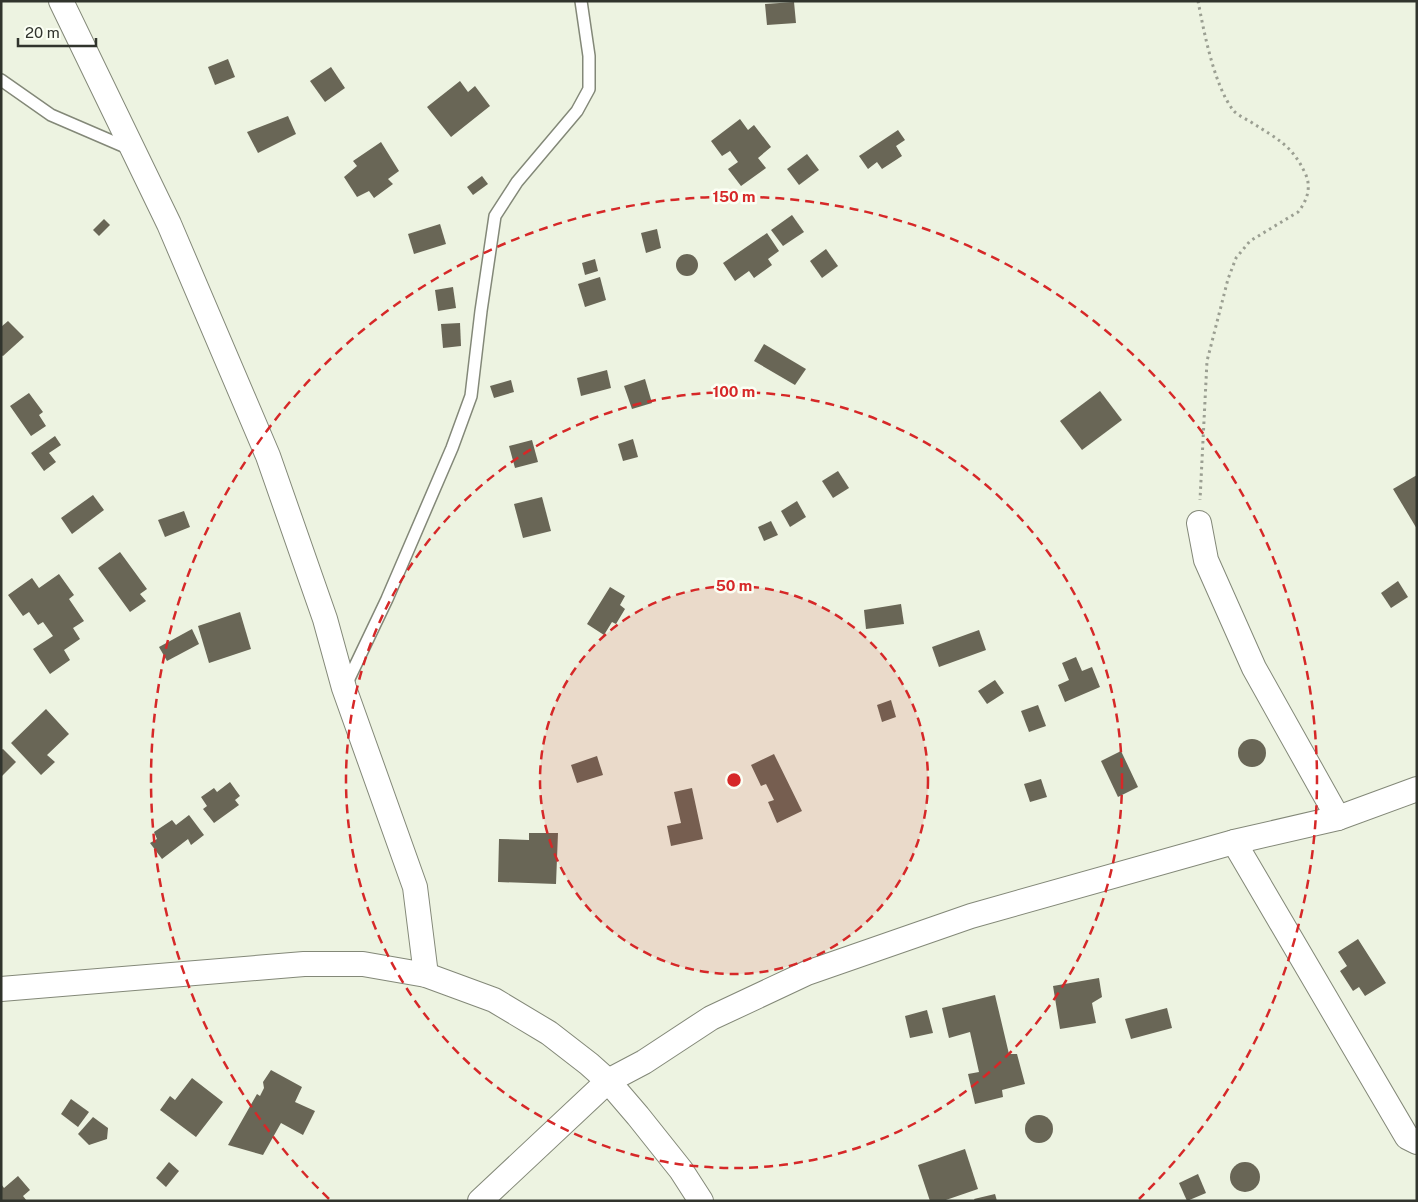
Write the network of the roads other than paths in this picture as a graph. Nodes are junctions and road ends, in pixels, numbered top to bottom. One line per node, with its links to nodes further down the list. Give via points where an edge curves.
1 (61, 1): 4 (street)
2 (581, 1): 6 (lane, via 589,56 589,88 577,111 517,182 495,216 471,396 387,598)
3 (1, 80): 4 (lane, via 51,115)
4 (134, 150): 6 (street, via 268,456 326,620)
5 (1199, 523): 8 (street, via 1206,560 1254,668)
6 (344, 688): 10 (street, via 415,887)
7 (1417, 789): 8 (street)
8 (1338, 818): 9 (street)
9 (1234, 842): 12 (street, via 971,916 806,973 711,1018 644,1062); 13 (street, via 1406,1137)
10 (426, 975): 11 (street, via 363,964 304,964); 12 (street, via 494,1000 549,1033)
11 (1, 989)
12 (608, 1081): 14 (street); 15 (street, via 681,1170)
13 (1417, 1142)
14 (480, 1201)
15 (701, 1201)

